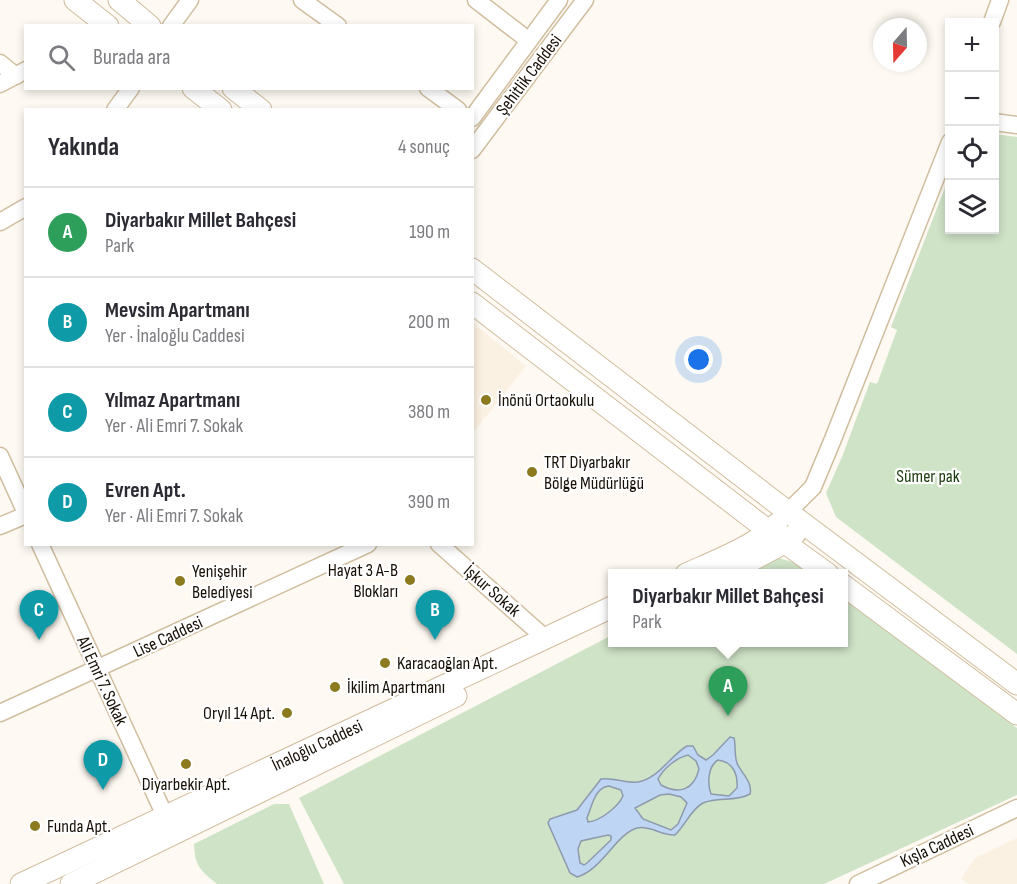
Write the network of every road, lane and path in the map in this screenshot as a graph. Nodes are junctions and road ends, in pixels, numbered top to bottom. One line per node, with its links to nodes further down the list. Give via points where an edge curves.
1 (75, 0): 10 (main road)
2 (119, 0): 11 (main road)
3 (190, 0): 12 (street)
4 (302, 0): 13 (street)
5 (476, 0): 14 (street)
6 (559, 0): 14 (street, Şehitlik Caddesi)
7 (585, 0): 29 (street, Şehitlik Caddesi)
8 (1000, 0): 9 (street)
9 (993, 18)
10 (104, 24)
11 (148, 24)
12 (172, 24)
13 (335, 24)
14 (528, 40): 26 (street, Şehitlik Caddesi)
15 (0, 63): 16 (street)
16 (21, 73): 17 (street)
17 (0, 84)
18 (130, 90): 22 (street)
19 (195, 90): 23 (main road)
20 (236, 90): 24 (main road)
21 (431, 90): 25 (street)
22 (116, 108)
23 (218, 108)
24 (258, 108)
25 (455, 108)
26 (474, 115)
27 (999, 123): 28 (street)
28 (1017, 125)
29 (474, 147)
30 (945, 155): 38 (street, via 838,428)
31 (24, 208): 32 (street)
32 (0, 222)
33 (474, 271): 38 (main road)
34 (474, 305): 40 (main road)
35 (0, 456): 36 (street)
36 (24, 510)
37 (24, 515): 39 (street)
38 (796, 518): 40 (main road); 52 (main road)
39 (0, 526)
40 (778, 537): 44 (main road); 45 (main road); 46 (main road)
41 (41, 546): 51 (street, Ali Emri 7. Sokak)
42 (364, 546): 51 (street, Lise Caddesi)
43 (441, 546): 50 (street, İşkur Sokak)
44 (695, 569)
45 (732, 569)
46 (822, 569)
47 (848, 589): 54 (main road)
48 (608, 609): 50 (main road, İnaloğlu Caddesi)
49 (608, 624): 58 (main road, İnaloğlu Caddesi)
50 (545, 638): 56 (main road, İnaloğlu Caddesi)
51 (97, 670): 53 (street, Lise Caddesi); 56 (street, Ali Emri 7. Sokak)
52 (1017, 684)
53 (0, 713)
54 (1017, 714)
55 (1017, 808): 59 (street, Kışla Caddesi)
56 (166, 818): 57 (main road, İnaloğlu Caddesi)
57 (21, 884)
58 (71, 884)
59 (858, 884)

